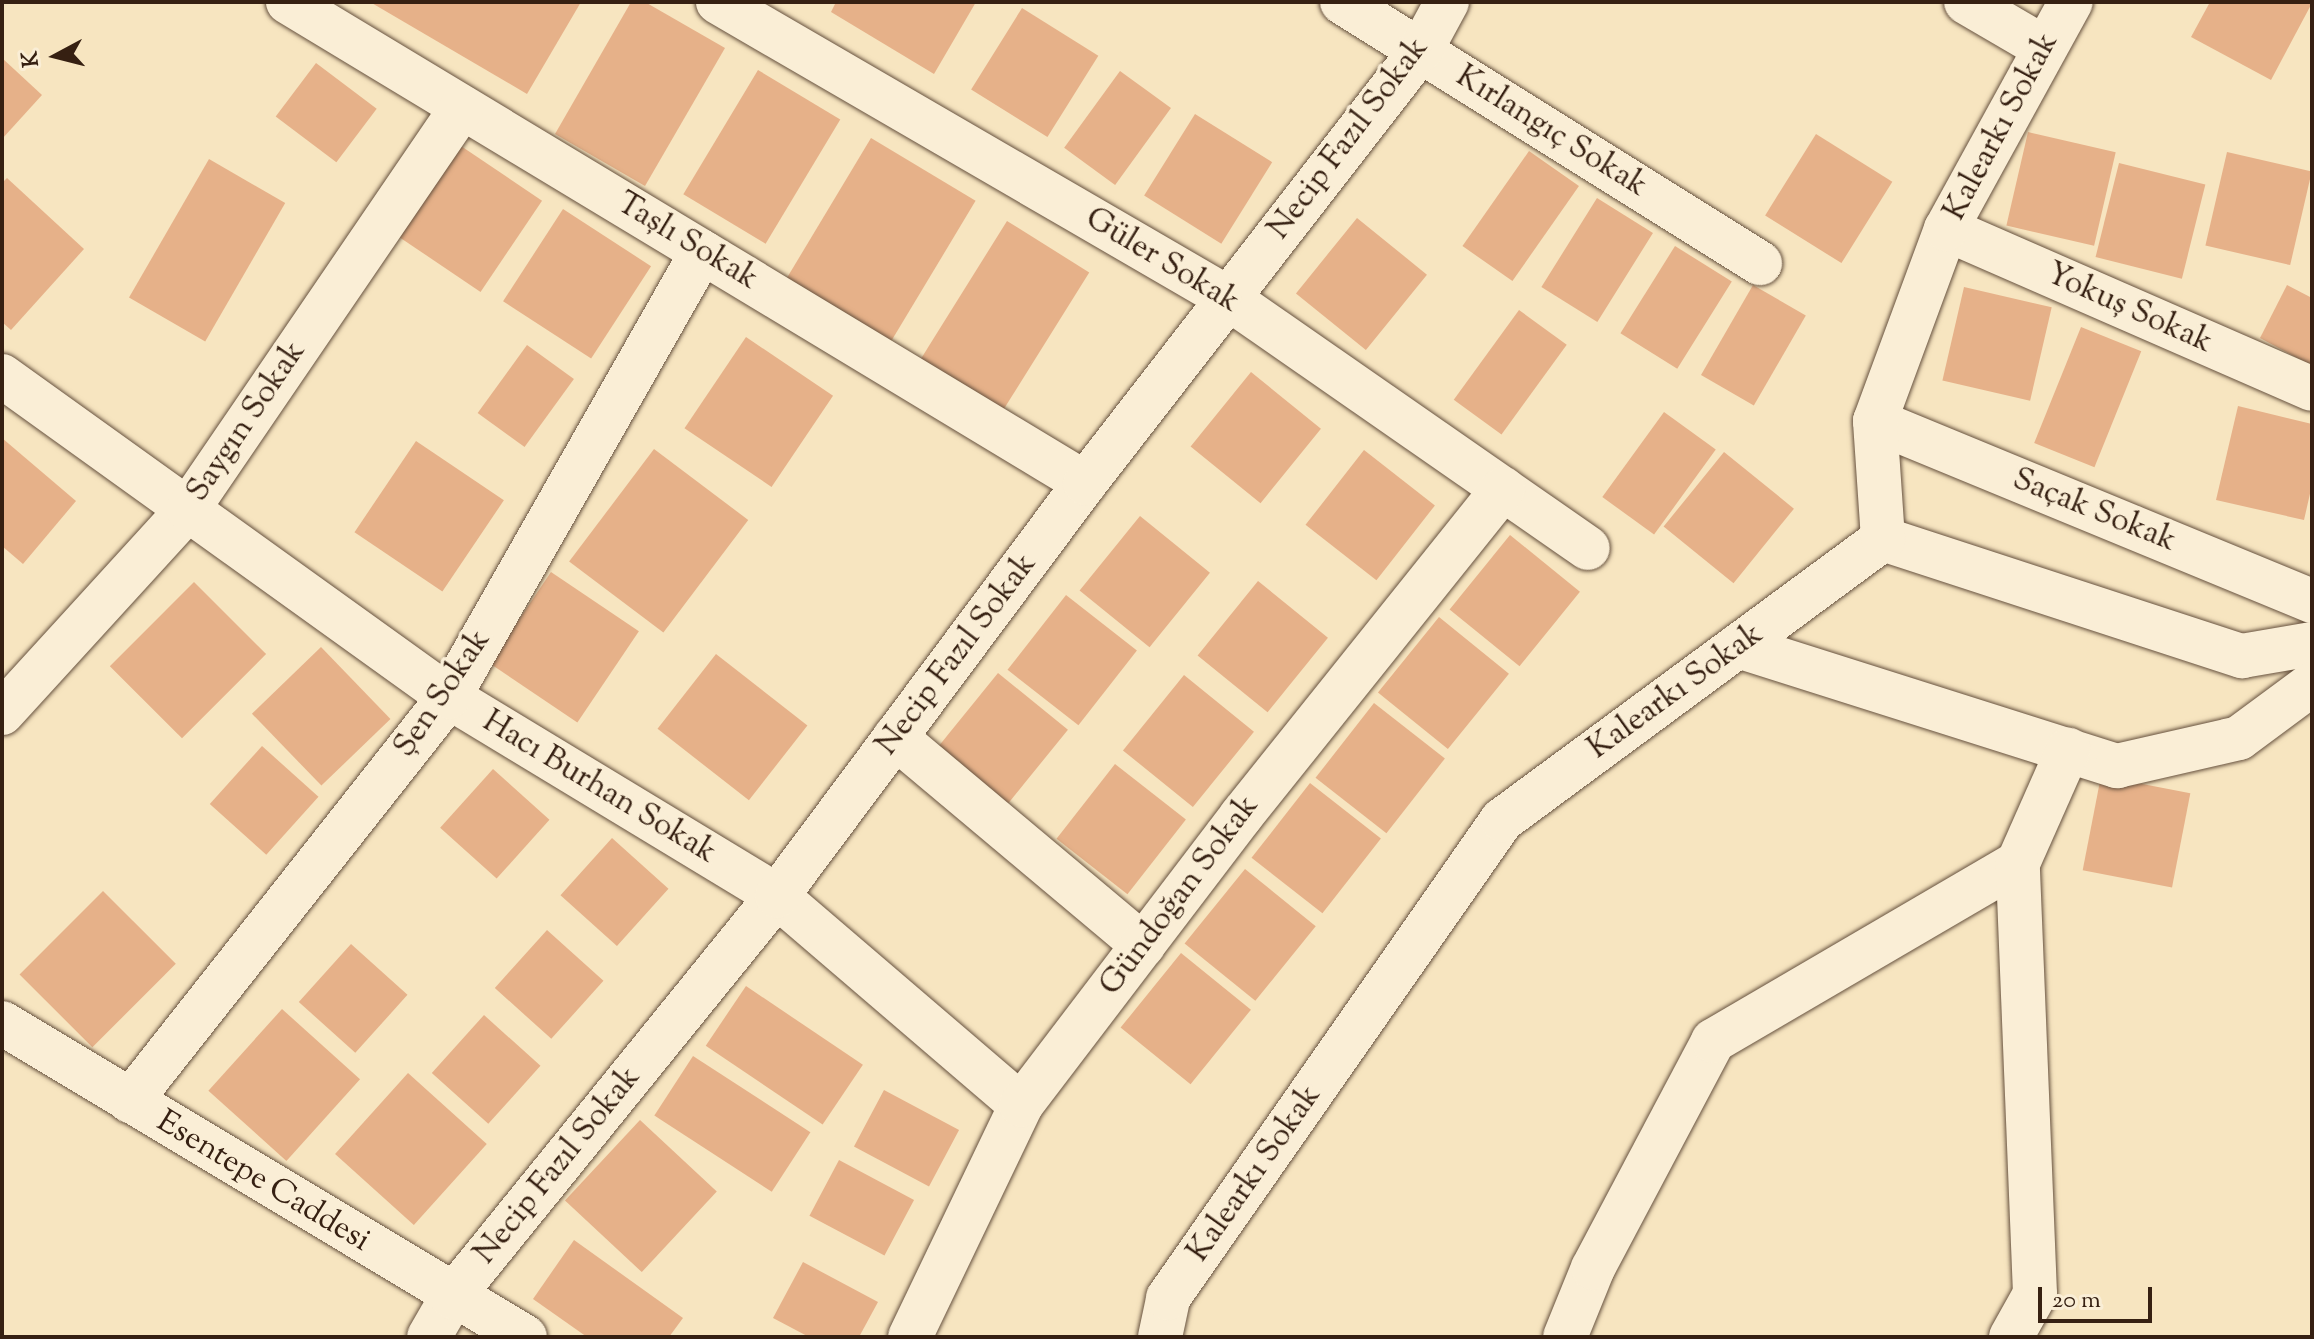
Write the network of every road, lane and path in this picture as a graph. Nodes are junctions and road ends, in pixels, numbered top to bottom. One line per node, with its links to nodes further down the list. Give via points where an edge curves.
1 (288, 2): 9 (street, Taşlı Sokak)
2 (718, 2): 13 (street, Güler Sokak)
3 (1342, 2): 8 (street, Kırlangıç Sokak)
4 (1447, 2): 8 (street, Necip Fazıl Sokak)
5 (1966, 2): 7 (street)
6 (2071, 2): 7 (street, Kalearkı Sokak)
7 (2043, 47): 10 (street, Kalearkı Sokak)
8 (1421, 50): 12 (street, Kırlangıç Sokak); 13 (street, Necip Fazıl Sokak)
9 (462, 107): 11 (street, Taşlı Sokak); 19 (street, Saygın Sokak)
10 (1946, 229): 15 (street, Yokuş Sokak); 16 (street, Kalearkı Sokak)
11 (702, 252): 17 (street, Taşlı Sokak); 26 (street, Şen Sokak)
12 (1760, 263)
13 (1228, 298): 17 (street, Necip Fazıl Sokak); 18 (street, Güler Sokak)
14 (2, 376): 19 (street, Hacı Burhan Sokak)
15 (2312, 389)
16 (1875, 421): 20 (street, Kalearkı Sokak); 22 (street, Saçak Sokak)
17 (1085, 483): 28 (street, Necip Fazıl Sokak)
18 (1503, 489): 21 (street, Güler Sokak); 32 (street, Gündoğan Sokak)
19 (188, 509): 26 (street, Hacı Burhan Sokak); 27 (street, Saygın Sokak)
20 (1883, 539): 23 (street, via 2242,656); 24 (street, Kalearkı Sokak)
21 (1588, 548)
22 (2312, 601)
23 (2312, 644)
24 (1738, 646): 29 (street); 40 (street, Kalearkı Sokak, via 1502,820 1168,1298)
25 (2312, 684): 29 (street, via 2239,738 2117,766)
26 (449, 697): 31 (street, Hacı Burhan Sokak); 34 (street, Şen Sokak)
27 (2, 713)
28 (895, 737): 31 (street, Necip Fazıl Sokak); 32 (street)
29 (2068, 750): 30 (street)
30 (2018, 863): 41 (street, via 1713,1041 1593,1268); 42 (street, via 2035,1294)
31 (777, 896): 35 (street, Hacı Burhan Sokak); 36 (street, Necip Fazıl Sokak)
32 (1143, 945): 35 (street, Gündoğan Sokak)
33 (2, 1023): 34 (street, Esentepe Caddesi)
34 (130, 1101): 36 (street, Esentepe Caddesi)
35 (1021, 1105): 39 (street, Gündoğan Sokak)
36 (452, 1297): 37 (street, Necip Fazıl Sokak); 38 (street, Esentepe Caddesi)
37 (429, 1337)
38 (525, 1337)
39 (910, 1337)
40 (1160, 1337)
41 (1565, 1337)
42 (2011, 1337)

